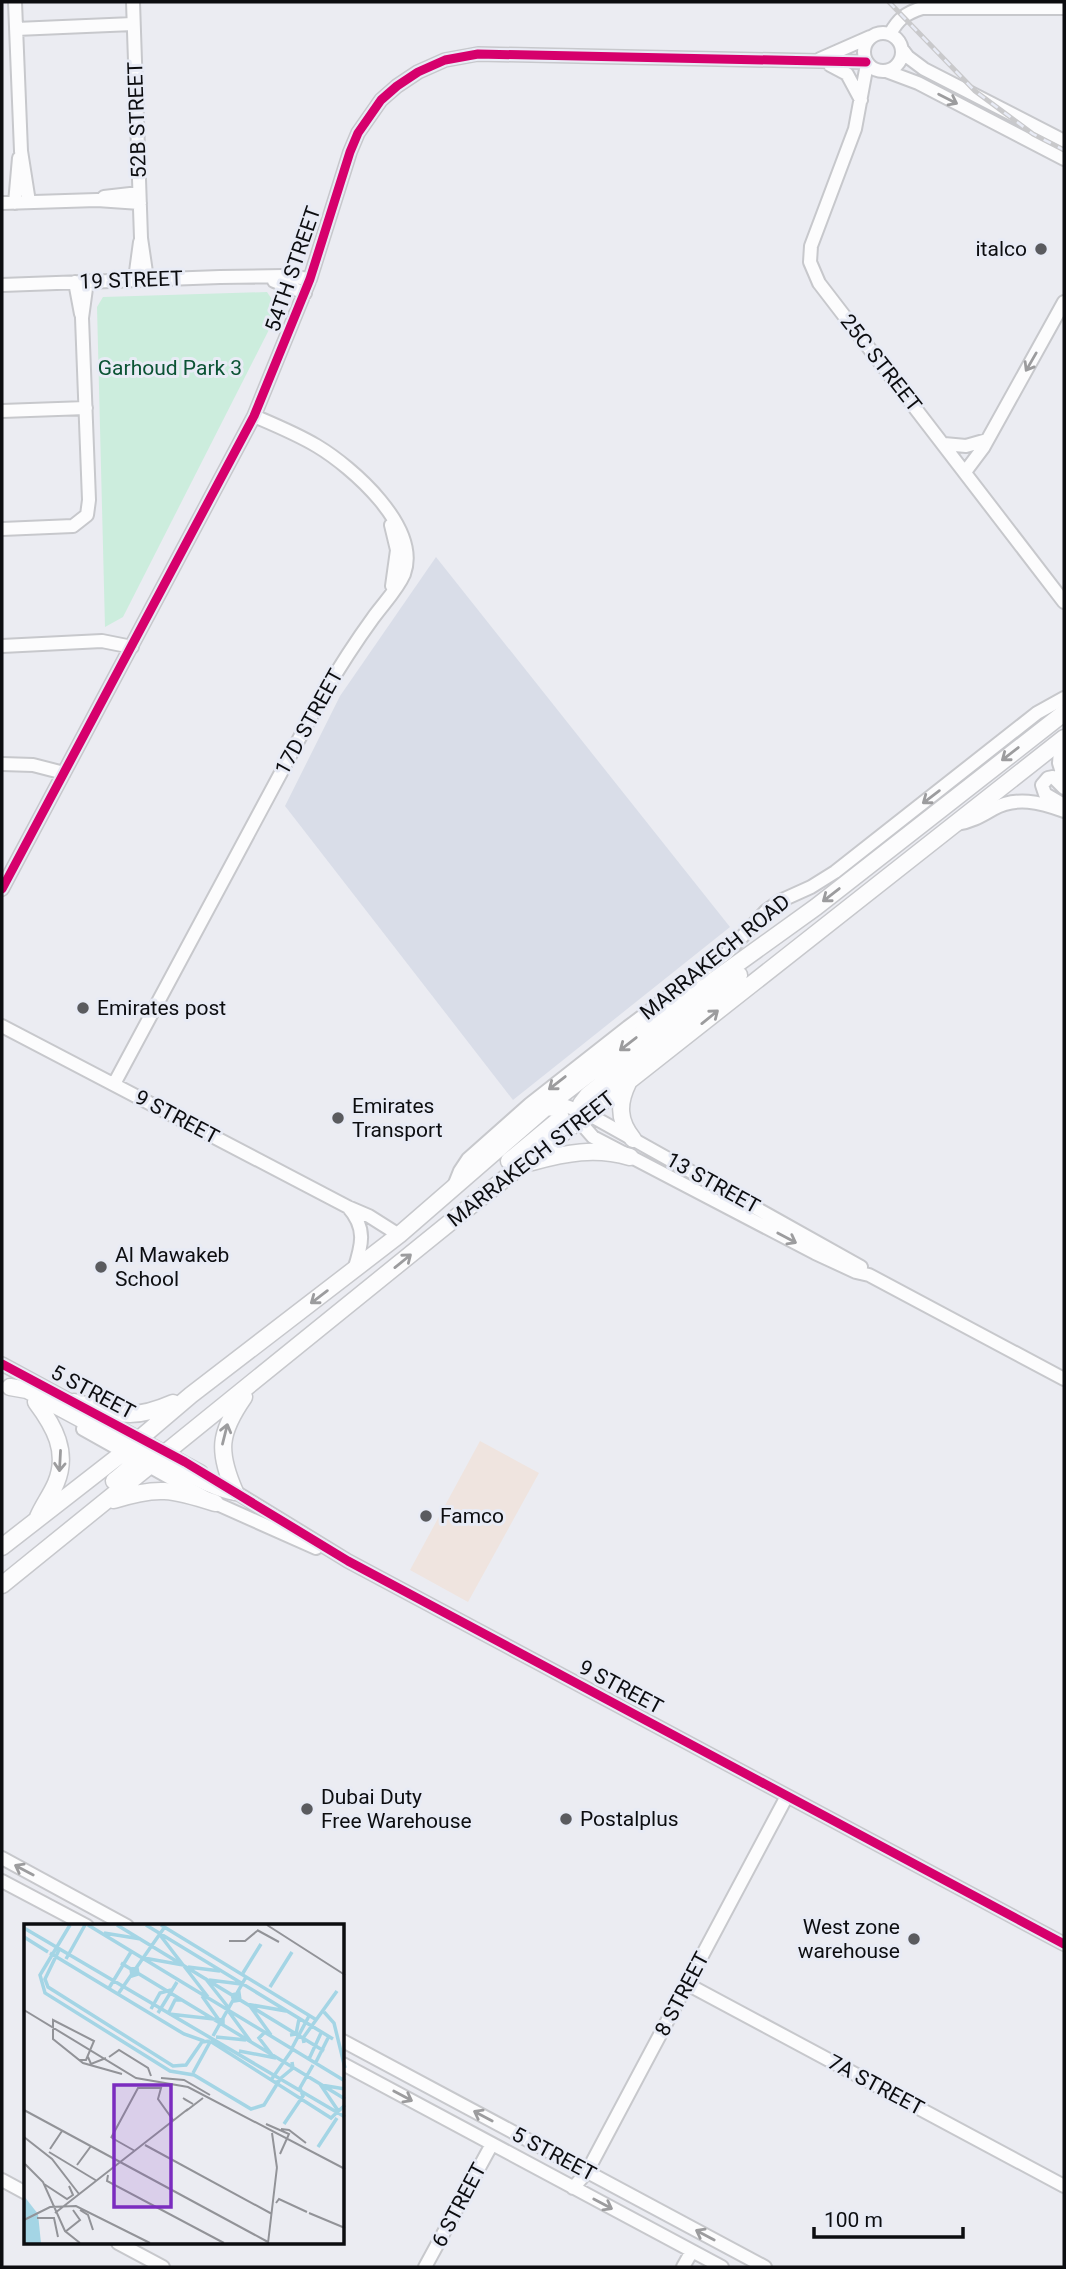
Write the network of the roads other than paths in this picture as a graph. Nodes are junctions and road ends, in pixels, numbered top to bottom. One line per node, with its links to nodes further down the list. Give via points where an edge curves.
1 (15, 2): 5 (street)
2 (133, 2): 4 (street, 52B STREET)
3 (1064, 8): 6 (street, via 922,8 899,19)
4 (134, 24): 5 (street); 15 (street, 52B STREET)
5 (16, 29): 16 (street)
6 (890, 34): 7 (street); 8 (street)
7 (870, 37): 9 (street, 54TH STREET); 10 (street, via 863,52)
8 (902, 49): 11 (street, via 899,63); 13 (street, via 937,76)
9 (818, 60): 10 (street, 54TH STREET); 12 (street, via 847,74); 20 (street, 54TH STREET, via 478,54 429,66 381,100 358,133)
10 (867, 63): 11 (street); 12 (street, 25C STREET)
11 (884, 71): 12 (street, 25C STREET); 14 (street, one-way to 14, via 918,83)
12 (862, 98): 29 (street, 25C STREET, via 852,138 811,246 812,269)
13 (1064, 141)
14 (1064, 159)
15 (139, 198): 16 (street); 19 (street, 52B STREET)
16 (22, 202): 17 (street)
17 (2, 203)
18 (260, 277): 19 (street, 19 STREET); 20 (street, 19 STREET); 23 (street, 19 STREET)
19 (141, 279): 21 (street, 19 STREET)
20 (310, 279): 23 (street, 54TH STREET)
21 (81, 282): 22 (street, 19 STREET); 25 (street)
22 (2, 285)
23 (304, 293): 27 (street, 54TH STREET)
24 (1064, 302): 28 (street, one-way to 28)
25 (86, 408): 26 (street); 31 (street, via 87,515 73,526)
26 (2, 411)
27 (254, 416): 34 (street, 54TH STREET); 49 (street, 17D STREET, via 314,444 358,477 401,530 407,552 404,572 321,698)
28 (987, 440): 29 (street, via 966,446); 30 (street)
29 (944, 444): 30 (street, 25C STREET)
30 (965, 472): 32 (street, 25C STREET)
31 (2, 529)
32 (1064, 602)
33 (2, 646): 34 (street, via 112,641)
34 (129, 652): 39 (street, 54TH STREET)
35 (1064, 698): 55 (street, MARRAKECH ROAD, one-way to 55, via 1037,713 835,872 766,911 727,953 480,1147 463,1165)
36 (1064, 713): 46 (main road, MARRAKECH STREET, one-way to 46)
37 (1063, 739): 40 (street, via 1059,763); 44 (main road, MARRAKECH STREET)
38 (2, 765): 39 (street, via 40,761)
39 (66, 769): 45 (street, 54TH STREET)
40 (1064, 779)
41 (1064, 788): 42 (street, via 1053,777 1042,785 1045,794)
42 (1064, 805)
43 (1064, 811): 44 (street, via 1035,802 1013,802)
44 (956, 824): 48 (main road, MARRAKECH STREET, one-way to 44)
45 (2, 890)
46 (753, 952): 50 (main road, MARRAKECH STREET, one-way to 50); 51 (main road, via 740,974 588,1095)
47 (3, 1027): 49 (street, 9 STREET)
48 (629, 1082): 51 (main road, MARRAKECH STREET); 52 (main road, via 621,1114)
49 (114, 1084): 56 (street, 9 STREET)
50 (548, 1105): 51 (street, 13 STREET); 55 (main road, MARRAKECH STREET); 57 (main road, via 557,1108 561,1118 481,1185)
51 (582, 1115): 52 (street, 13 STREET); 53 (street, 13 STREET, via 593,1137); 54 (main road, MARRAKECH STREET)
52 (633, 1139): 60 (street, 13 STREET, via 855,1262)
53 (630, 1157): 54 (main road, via 586,1150); 60 (street, 13 STREET, one-way to 60, via 815,1253)
54 (523, 1164): 57 (main road, MARRAKECH STREET)
55 (453, 1190): 58 (main road, MARRAKECH STREET)
56 (348, 1207): 58 (street, 9 STREET); 59 (street, via 362,1233)
57 (469, 1207): 64 (main road, MARRAKECH STREET, one-way to 57)
58 (399, 1235): 59 (main road, MARRAKECH STREET)
59 (354, 1270): 61 (main road, MARRAKECH STREET, one-way to 61)
60 (869, 1275): 63 (street, 13 STREET)
61 (247, 1352): 66 (main road, MARRAKECH STREET); 69 (main road, via 229,1377 156,1437)
62 (2, 1363): 68 (street, 5 STREET)
63 (1064, 1379)
64 (255, 1382): 69 (main road, MARRAKECH STREET); 70 (main road, one-way to 64, via 222,1457 224,1433)
65 (6, 1384): 67 (street, 5 STREET); 69 (main road, via 27,1390)
66 (191, 1395): 68 (main road, via 138,1415); 69 (main road, MARRAKECH STREET)
67 (36, 1402): 69 (street, 5 STREET); 73 (main road, one-way to 73, via 52,1424 61,1454 56,1484)
68 (74, 1402): 69 (street, 5 STREET)
69 (145, 1452): 70 (main road); 71 (street, 9 STREET); 72 (main road, MARRAKECH STREET); 73 (main road, MARRAKECH STREET); 74 (main road, via 76,1512)
70 (235, 1492): 76 (street, 9 STREET)
71 (215, 1503): 72 (main road, via 182,1492 156,1490); 76 (street, 9 STREET)
72 (102, 1504): 74 (main road, MARRAKECH STREET)
73 (37, 1521): 75 (main road, MARRAKECH STREET)
74 (60, 1537): 77 (main road, MARRAKECH STREET)
75 (2, 1547)
76 (342, 1558): 78 (street, 9 STREET)
77 (2, 1585)
78 (787, 1796): 85 (street, 9 STREET); 86 (street, 8 STREET)
79 (2, 1858): 81 (street, one-way to 79)
80 (2, 1881): 82 (street)
81 (54, 1886): 82 (street, via 45,1892); 84 (street)
82 (43, 1902): 83 (street)
83 (83, 1924)
84 (123, 1924)
85 (1064, 1944)
86 (687, 1984): 90 (street, 8 STREET); 92 (street, 7A STREET)
87 (345, 2042): 90 (street, 5 STREET, one-way to 87)
88 (345, 2065): 89 (street, 5 STREET, one-way to 89)
89 (492, 2144): 93 (street, 5 STREET); 98 (street, 6 STREET)
90 (587, 2172): 93 (street, 8 STREET); 101 (street, 5 STREET, one-way to 90)
91 (2, 2180): 94 (street)
92 (1064, 2186)
93 (573, 2188): 96 (street, 5 STREET, one-way to 96)
94 (24, 2192)
95 (120, 2244): 97 (street)
96 (692, 2251): 99 (street); 100 (street, 5 STREET)
97 (163, 2267)
98 (425, 2267)
99 (683, 2267)
100 (722, 2267)
101 (765, 2267)

